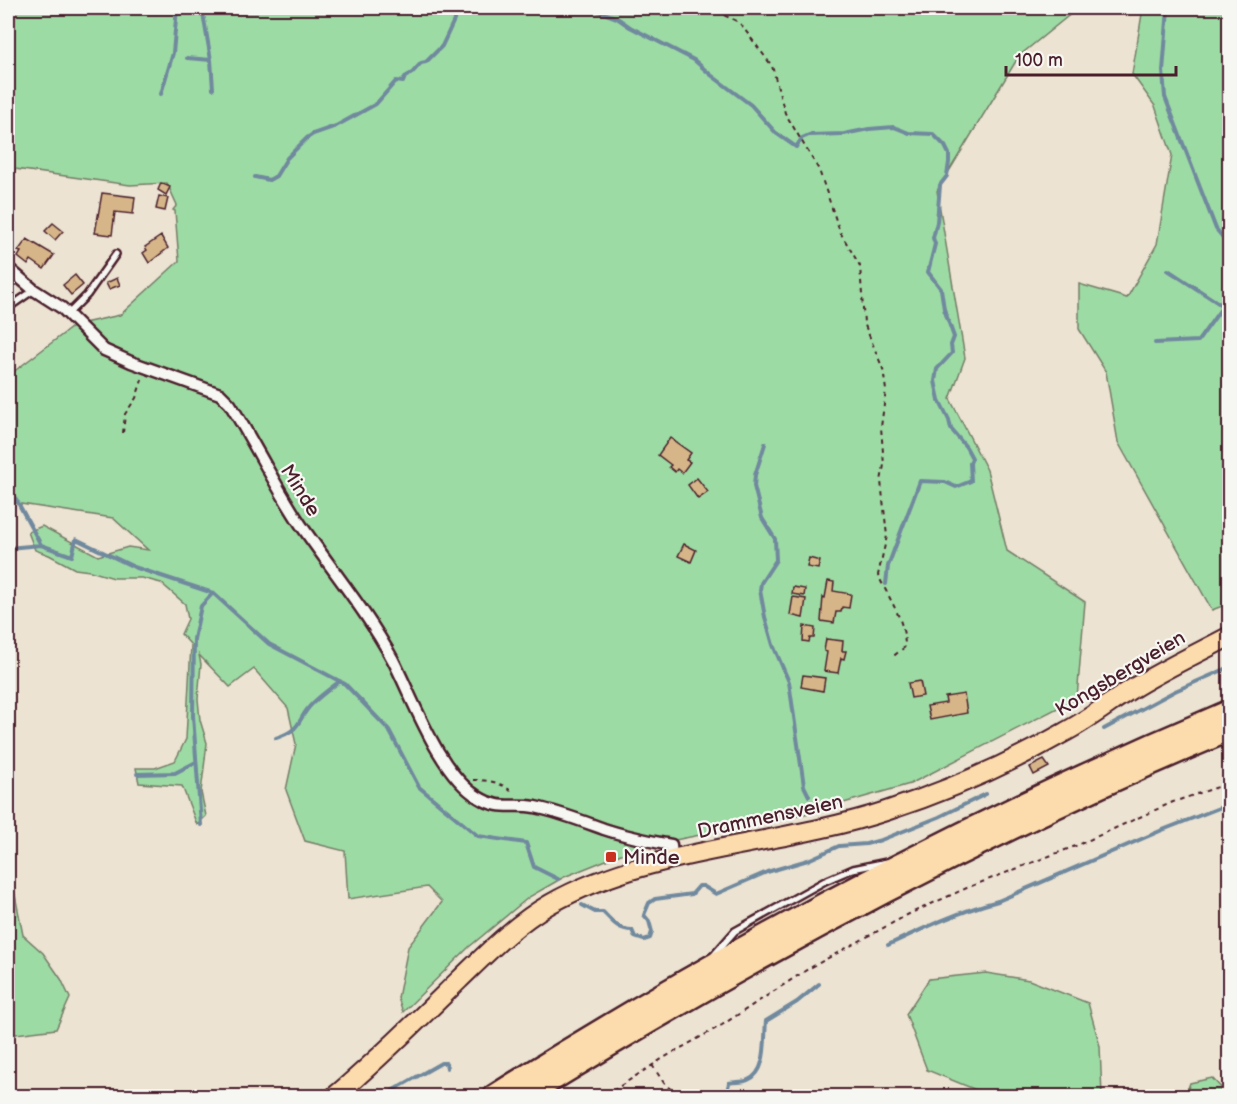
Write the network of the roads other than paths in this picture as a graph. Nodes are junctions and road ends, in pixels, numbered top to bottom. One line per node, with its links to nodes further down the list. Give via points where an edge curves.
1 (116, 254): 5 (lane)
2 (8, 268): 3 (street, Minde)
3 (34, 290): 4 (lane); 5 (street, Minde)
4 (8, 308)
5 (68, 314): 10 (street, Minde, via 104,350 220,394 230,404 274,484 361,608 393,661 424,728 462,783 493,805 549,810)
6 (1230, 636): 9 (main road, Kongsbergveien, via 1151,678)
7 (1230, 711): 11 (highway, via 1082,776)
8 (1230, 730): 15 (highway, via 1027,821 861,904 706,988)
9 (1033, 750): 10 (main road, Drammensveien, via 886,811 800,833)
10 (671, 852): 13 (main road, Drammensveien, via 594,882 531,916)
11 (909, 860): 12 (highway); 12 (lane, via 854,869 825,881 735,931)
12 (703, 971): 14 (highway)
13 (335, 1096)
14 (494, 1096)
15 (526, 1096)

